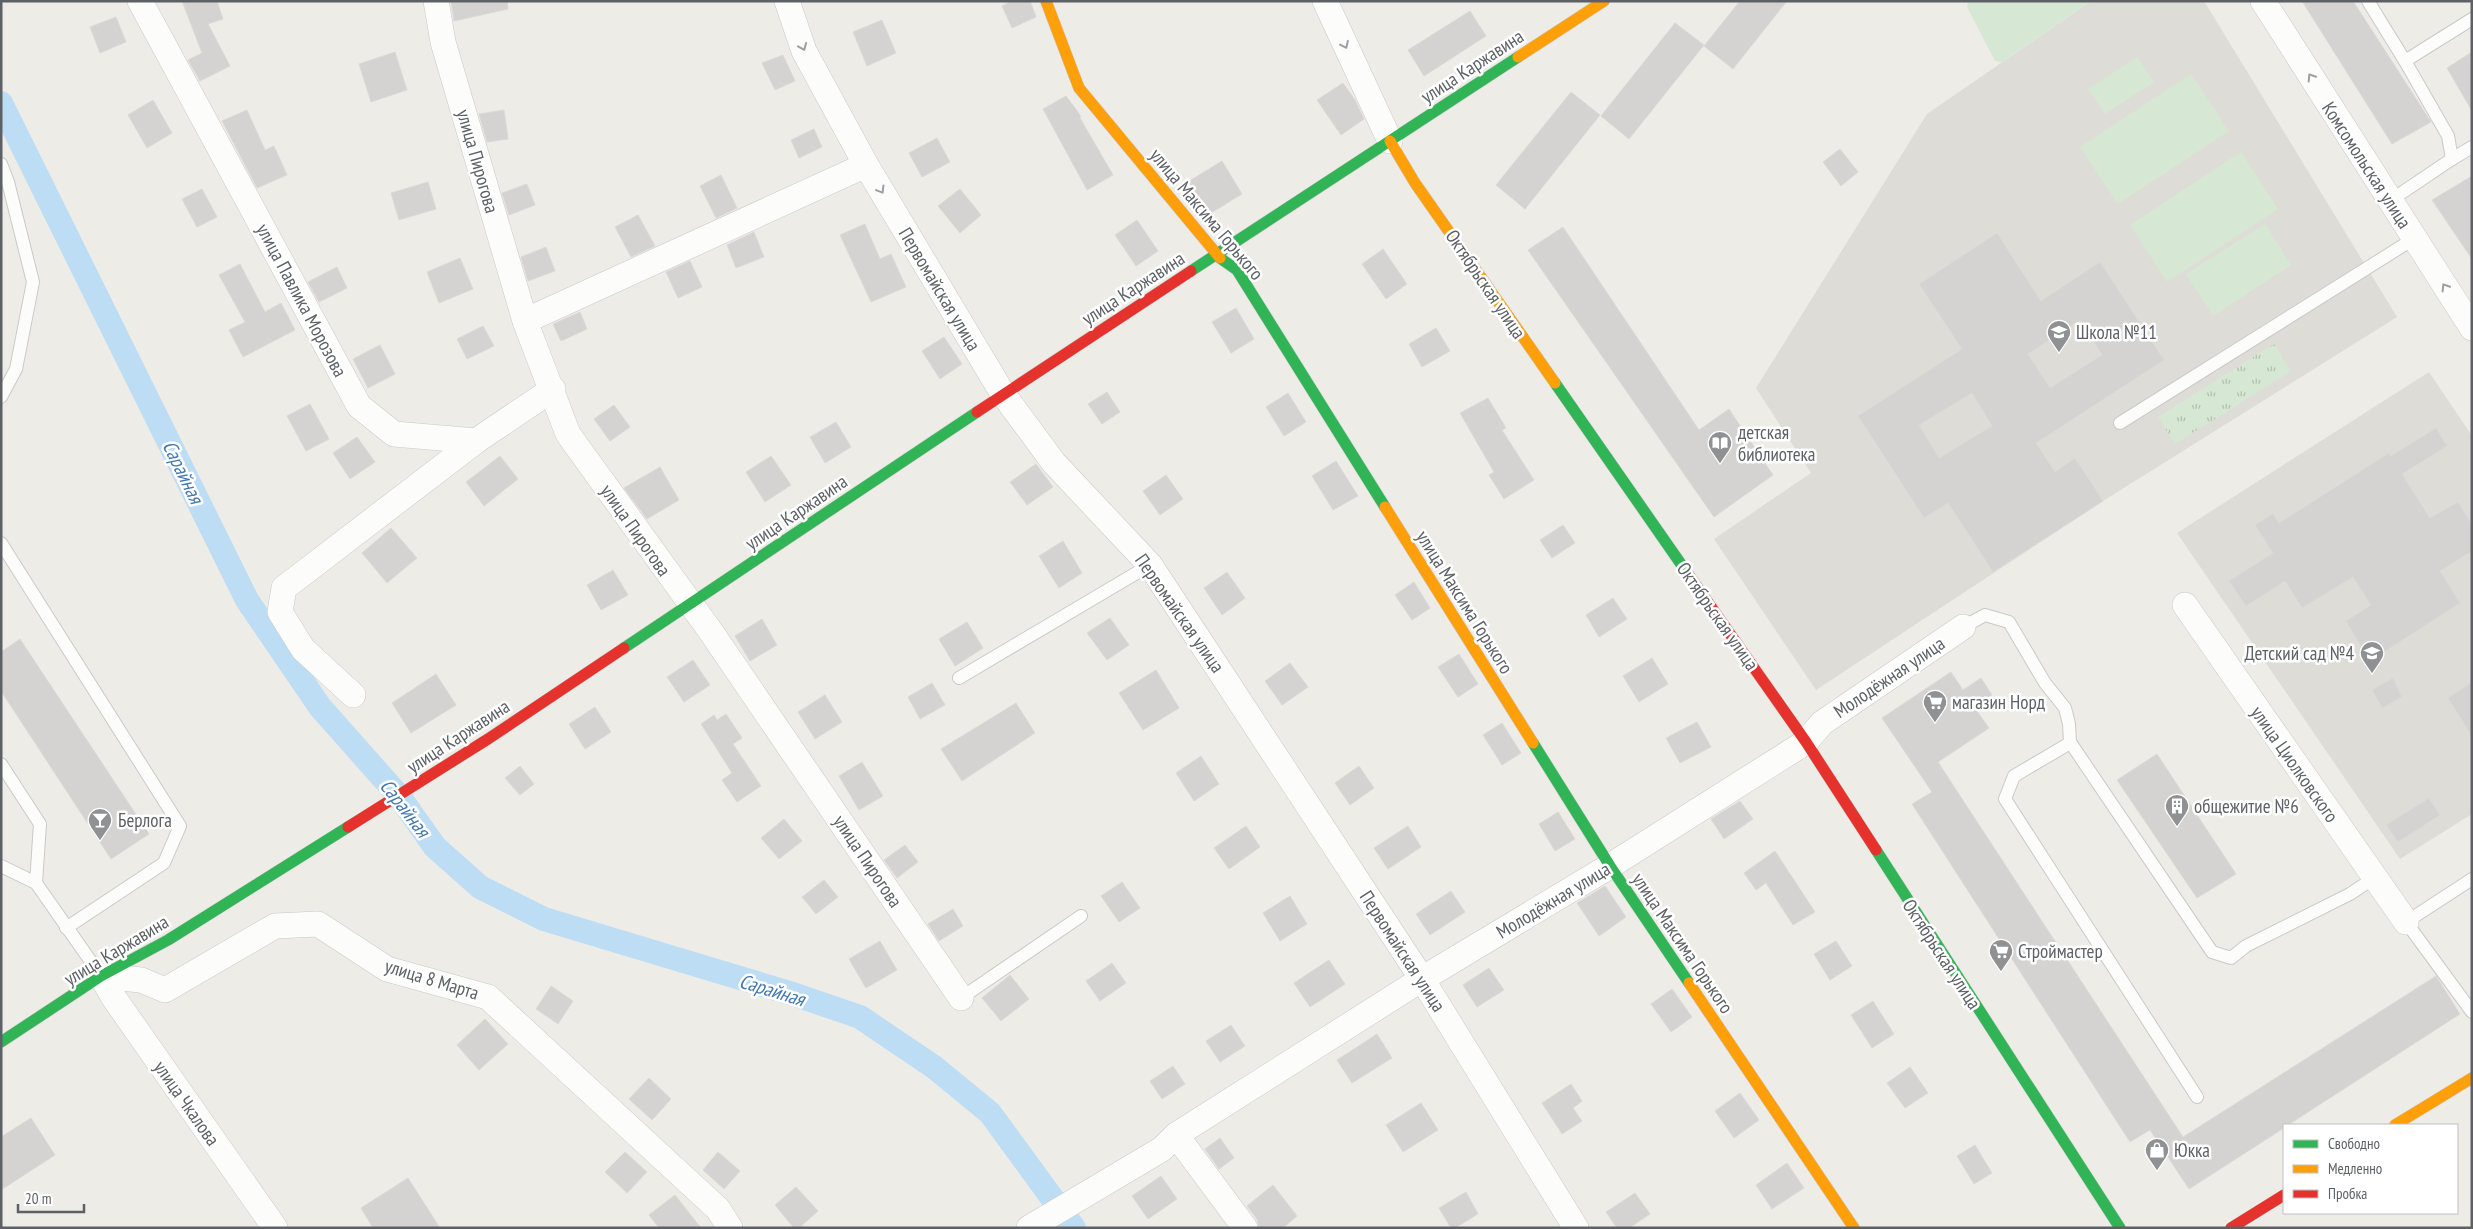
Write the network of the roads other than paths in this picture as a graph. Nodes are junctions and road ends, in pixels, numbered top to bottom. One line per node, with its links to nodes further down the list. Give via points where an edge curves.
1 (140, 1): 25 (street, улица Павлика Морозова, via 359,406 394,434)
2 (436, 1): 19 (street, улица Пирогова, via 443,42)
3 (787, 1): 15 (street, Первомайская улица, one-way to 15, via 804,50)
4 (1046, 1): 18 (street, улица Максима Горького, via 1079,88)
5 (1325, 1): 11 (street, Октябрьская улица, one-way to 11)
6 (1604, 1): 11 (street, улица Каржавина)
7 (2263, 1): 16 (street, Комсомольская улица, one-way to 7)
8 (2368, 1): 10 (lane)
9 (2472, 19): 10 (lane)
10 (2405, 61): 13 (lane, via 2448,136)
11 (1390, 141): 18 (street, улица Каржавина); 33 (street, Октябрьская улица, via 1470,263)
12 (2472, 147): 13 (lane)
13 (2452, 159): 16 (lane)
14 (1, 164): 23 (lane, via 32,282 16,369)
15 (866, 165): 19 (street); 22 (street, Первомайская улица, one-way to 22)
16 (2391, 200): 17 (street, Комсомольская улица)
17 (2415, 238): 20 (street, Комсомольская улица, one-way to 17); 24 (lane)
18 (1216, 255): 22 (street, улица Каржавина); 37 (street, улица Максима Горького, via 1237,270)
19 (525, 321): 21 (street, улица Пирогова)
20 (2472, 328)
21 (553, 389): 25 (street); 28 (street, улица Пирогова, via 568,434)
22 (1003, 394): 27 (street, Первомайская улица, via 1054,463); 28 (street, улица Каржавина)
23 (1, 397)
24 (2120, 423)
25 (476, 441): 32 (street, via 284,588 280,612 303,649)
26 (1, 543): 43 (lane, via 180,826 164,863)
27 (1150, 565): 31 (lane); 45 (street, Первомайская улица)
28 (689, 605): 44 (street, улица Каржавина, via 488,739 168,940); 46 (street, улица Пирогова, via 709,629)
29 (2185, 605): 38 (street, улица Циолковского)
30 (1962, 627): 33 (street, Молодёжная улица, via 1822,723); 34 (lane, via 1985,615 2009,622 2045,683 2065,708)
31 (959, 678)
32 (353, 696)
33 (1806, 742): 37 (street, Молодёжная улица); 60 (street, Октябрьская улица)
34 (2070, 742): 38 (lane, via 2212,952 2231,958 2246,946 2350,894); 50 (lane, via 2014,776 2005,799)
35 (1, 764): 40 (lane, via 40,824)
36 (1, 866): 40 (lane)
37 (1610, 866): 45 (street, Молодёжная улица); 59 (street, улица Максима Горького)
38 (2374, 878): 42 (street, улица Циолковского)
39 (2472, 879): 42 (lane)
40 (36, 883): 43 (lane)
41 (1081, 916): 46 (lane)
42 (2406, 922): 47 (lane)
43 (66, 928): 44 (lane)
44 (101, 976): 48 (street, улица Каржавина); 54 (street, улица Чкалова); 55 (street, улица 8 Марта, via 141,980 165,990 275,926 318,924 387,969 488,997 718,1208)
45 (1422, 979): 52 (street, Молодёжная улица); 58 (street, Первомайская улица)
46 (961, 998)
47 (2472, 1012)
48 (1, 1042)
49 (2472, 1078): 51 (street)
50 (2197, 1097)
51 (2397, 1124)
52 (1169, 1142): 56 (street, Молодёжная улица); 57 (street)
53 (2283, 1195): 61 (street)
54 (275, 1228)
55 (730, 1228)
56 (1030, 1228)
57 (1245, 1228)
58 (1576, 1228)
59 (1854, 1228)
60 (2120, 1228)
61 (2231, 1228)

